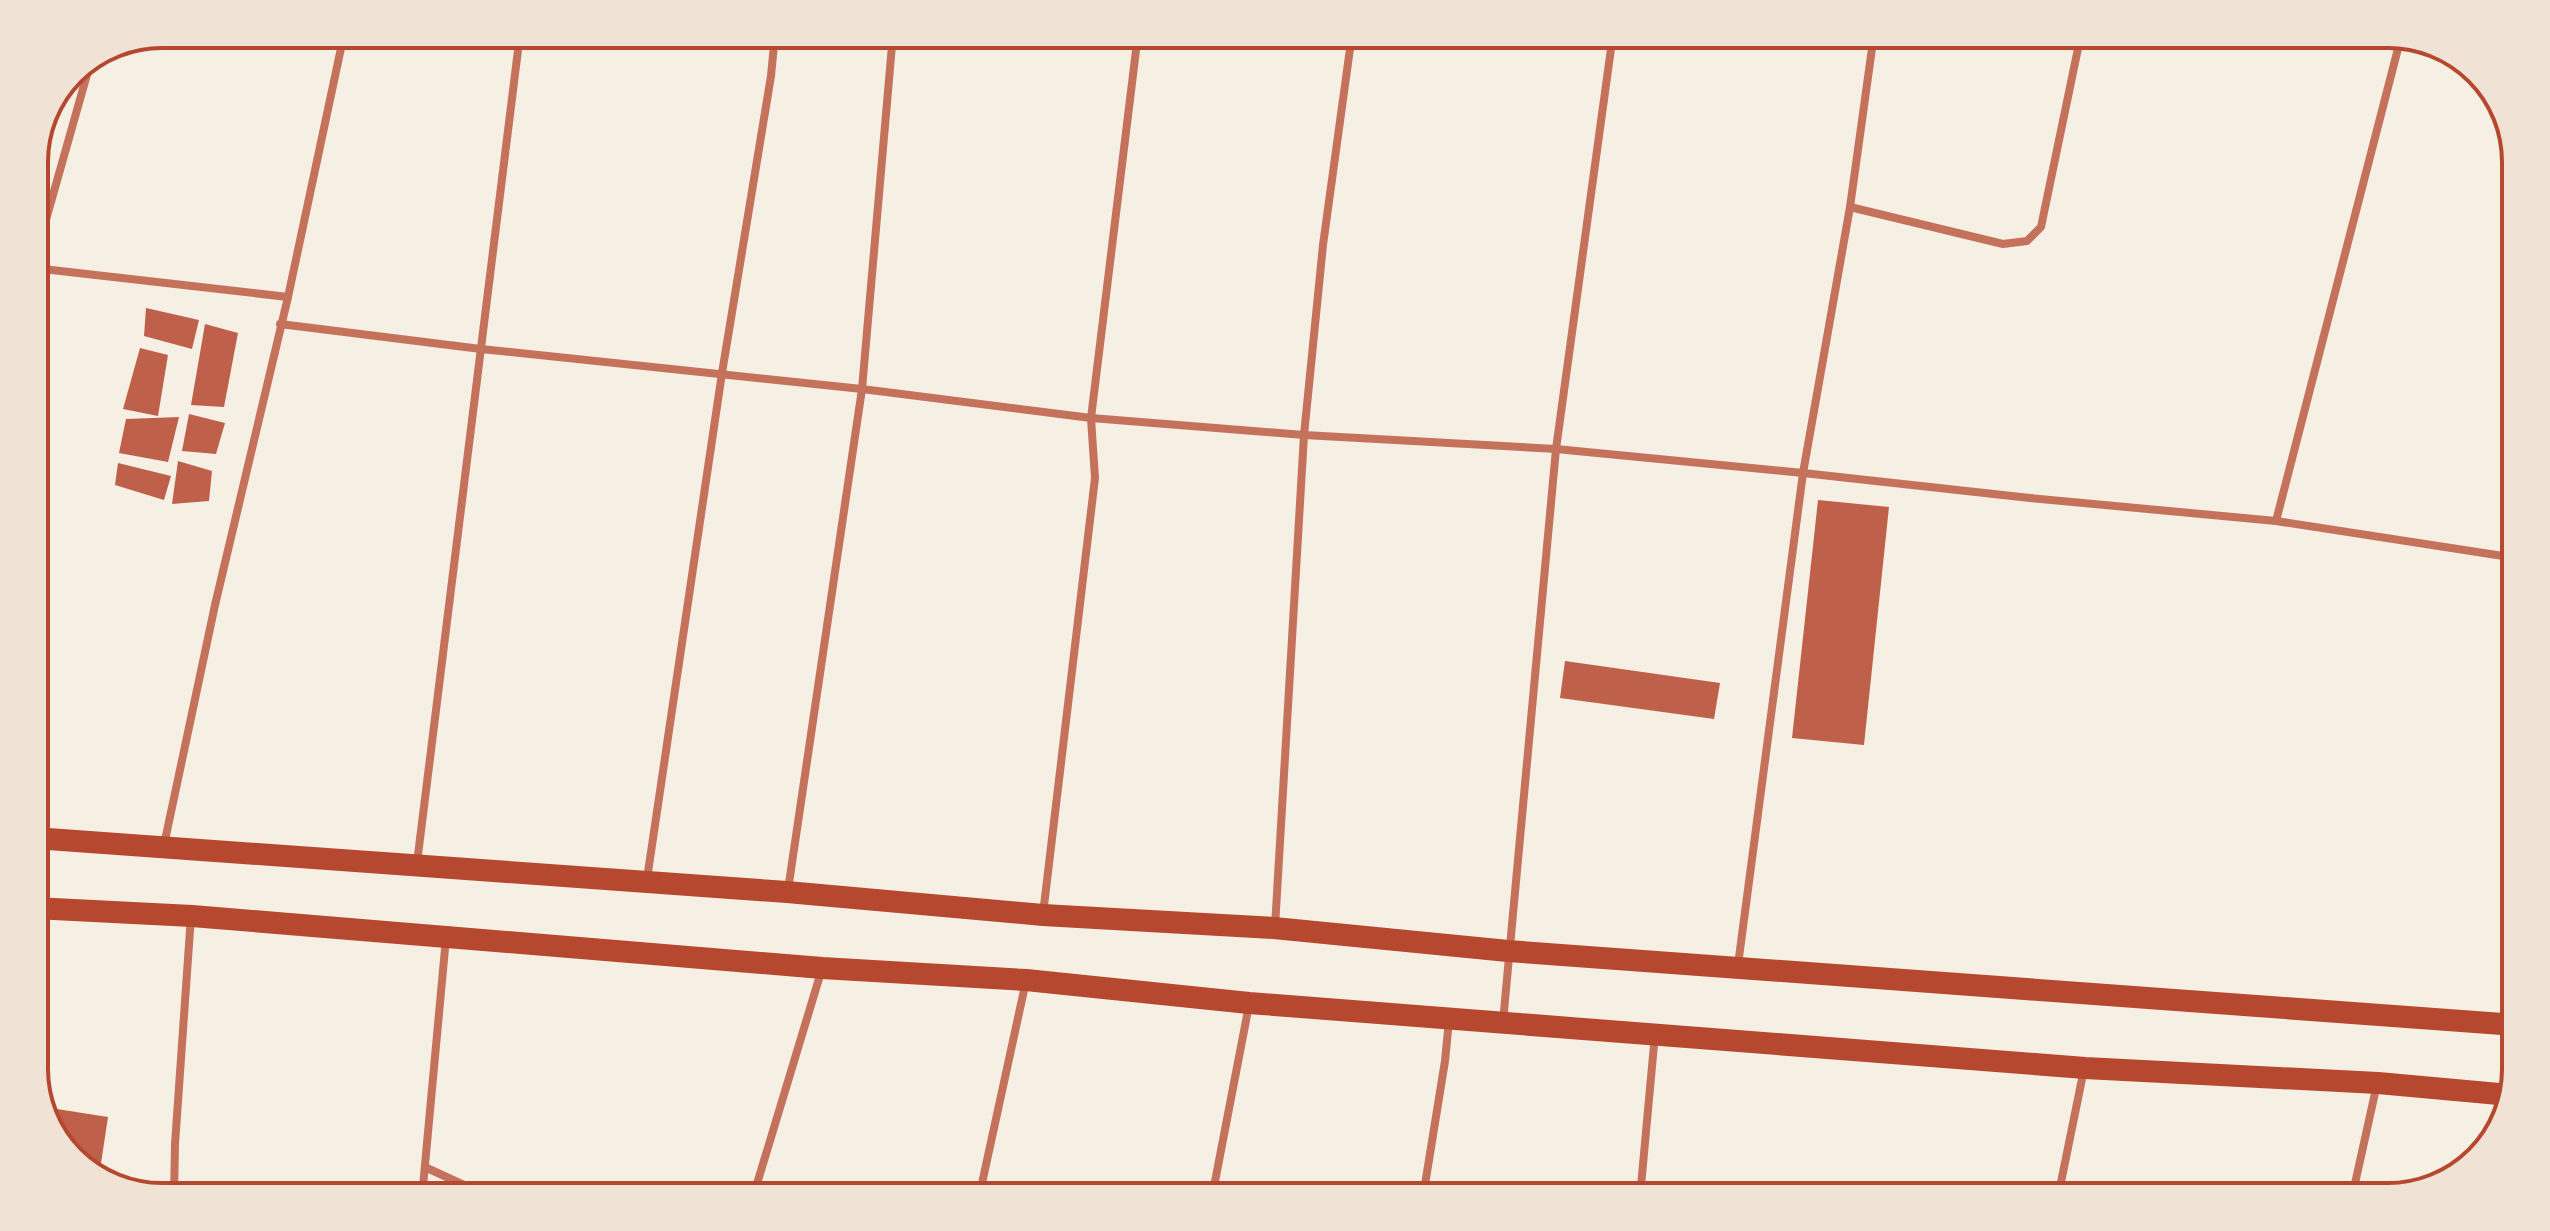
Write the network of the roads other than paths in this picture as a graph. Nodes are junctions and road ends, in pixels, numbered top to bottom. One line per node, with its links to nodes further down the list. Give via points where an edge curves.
1 (341, 48): 15 (street)
2 (518, 48): 17 (street)
3 (774, 48): 18 (street)
4 (892, 48): 19 (street)
5 (1136, 48): 20 (street)
6 (1350, 48): 21 (street)
7 (1611, 48): 22 (street)
8 (1872, 48): 12 (street)
9 (2078, 48): 12 (street, via 2041,227 2027,241 2003,244)
10 (2398, 49): 24 (street)
11 (87, 76): 13 (street)
12 (1850, 207): 23 (street)
13 (48, 215)
14 (48, 267): 15 (street)
15 (288, 297): 16 (street)
16 (280, 324): 17 (street); 27 (street)
17 (481, 349): 18 (street); 28 (street)
18 (722, 373): 19 (street); 29 (street)
19 (862, 389): 20 (street); 30 (street)
20 (1091, 418): 21 (street); 32 (street, via 1095,478)
21 (1304, 435): 22 (street); 34 (street)
22 (1556, 449): 23 (street); 36 (street)
23 (1803, 473): 24 (street); 37 (street)
24 (2276, 521): 25 (street)
25 (2502, 556)
26 (48, 839): 27 (highway)
27 (163, 847): 28 (highway)
28 (417, 865): 29 (highway)
29 (647, 881): 30 (highway)
30 (787, 892): 32 (highway)
31 (48, 909): 33 (highway)
32 (1043, 915): 34 (highway)
33 (192, 916): 35 (highway); 49 (street)
34 (1274, 928): 36 (highway)
35 (446, 937): 38 (highway); 48 (street)
36 (1508, 951): 37 (highway); 42 (street)
37 (1737, 967): 43 (highway)
38 (822, 968): 39 (highway); 52 (street)
39 (1026, 980): 40 (highway); 53 (street)
40 (1249, 1003): 41 (highway); 54 (street)
41 (1449, 1018): 42 (highway); 55 (street)
42 (1503, 1022): 44 (highway)
43 (2502, 1024)
44 (1655, 1034): 45 (highway); 56 (street)
45 (2085, 1068): 46 (highway); 57 (street)
46 (2378, 1083): 47 (highway); 58 (street)
47 (2499, 1094)
48 (427, 1168): 50 (street); 51 (street)
49 (174, 1183)
50 (424, 1183)
51 (460, 1183)
52 (757, 1183)
53 (982, 1183)
54 (1215, 1183)
55 (1425, 1183)
56 (1641, 1183)
57 (2061, 1183)
58 (2355, 1183)

